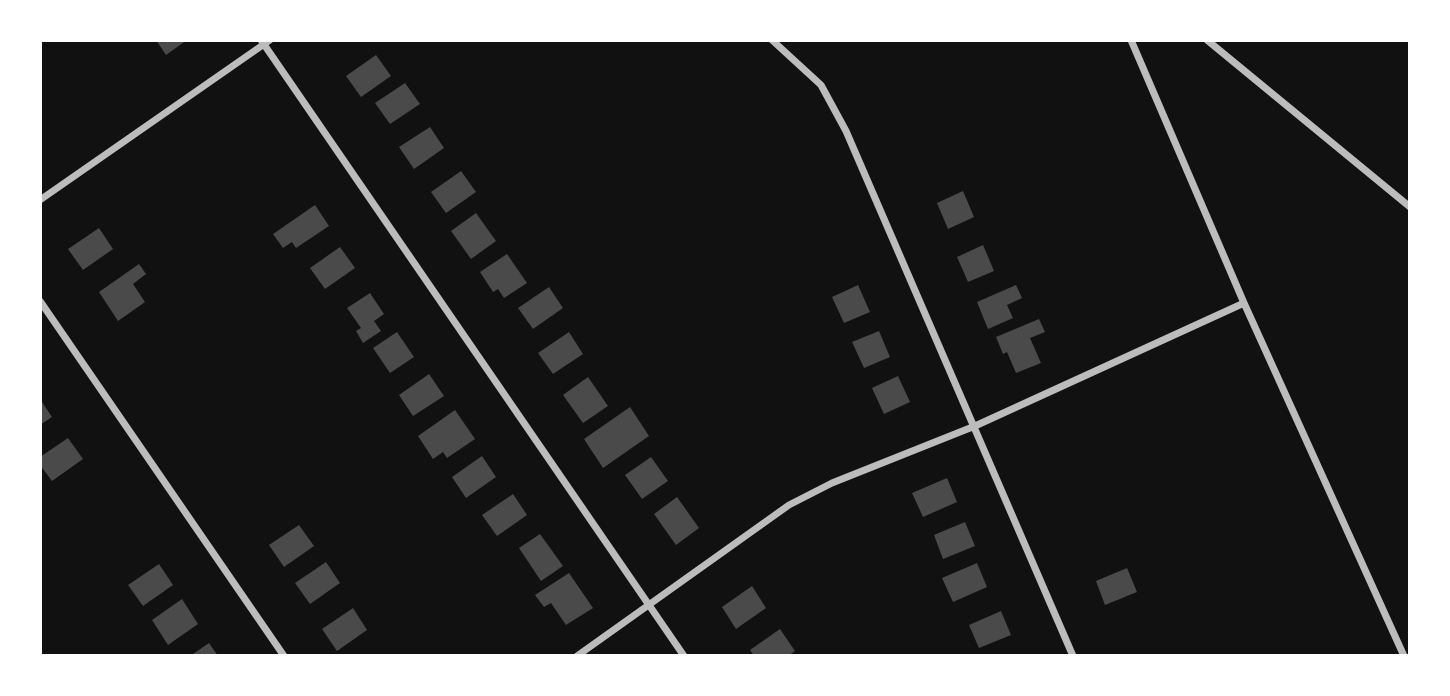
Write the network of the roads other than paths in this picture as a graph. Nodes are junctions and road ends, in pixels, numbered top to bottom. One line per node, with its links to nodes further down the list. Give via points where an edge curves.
1 (772, 40): 9 (street, via 821,85 846,131)
2 (1131, 40): 8 (street)
3 (1207, 40): 6 (street)
4 (265, 42): 5 (street); 10 (street)
5 (40, 200)
6 (1410, 207)
7 (40, 301): 11 (street)
8 (1244, 303): 9 (street); 15 (street)
9 (975, 426): 10 (street, via 789,505); 14 (street)
10 (650, 606): 12 (street); 13 (street)
11 (284, 656)
12 (578, 656)
13 (684, 656)
14 (1073, 656)
15 (1404, 656)

